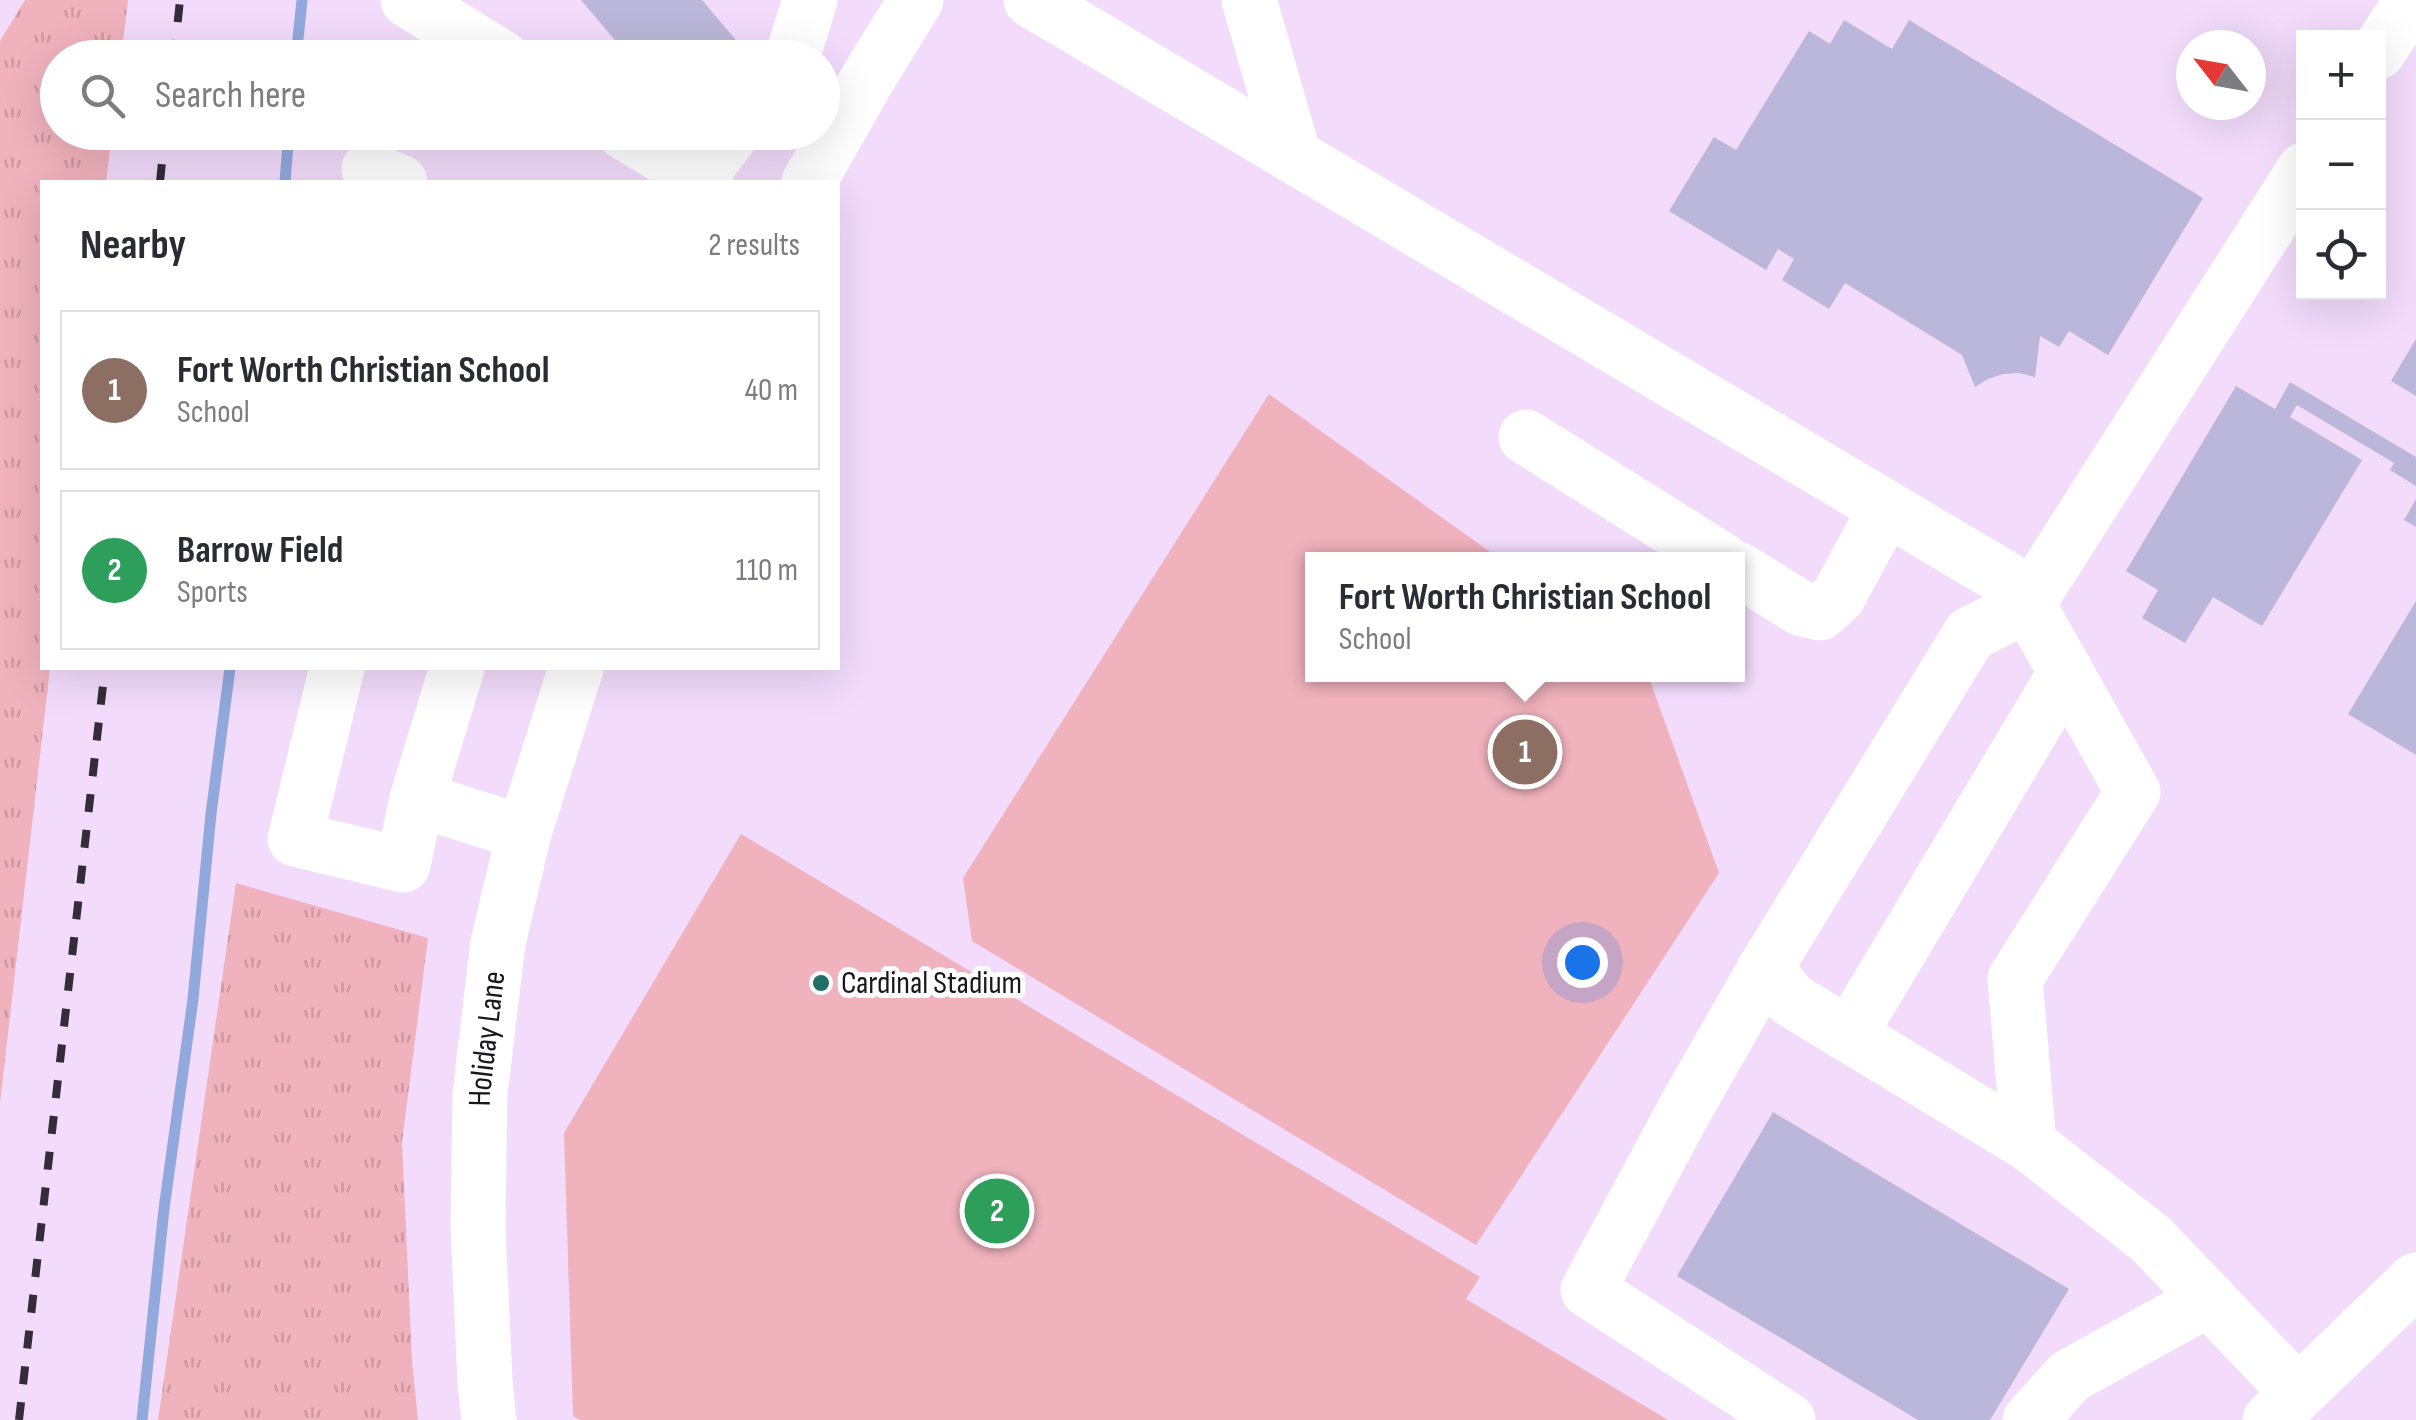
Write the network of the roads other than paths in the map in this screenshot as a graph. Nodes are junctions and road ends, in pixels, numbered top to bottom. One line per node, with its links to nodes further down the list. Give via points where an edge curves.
1 (408, 0): 7 (street)
2 (810, 0): 8 (street)
3 (916, 0): 10 (street)
4 (1032, 0): 14 (street)
5 (1249, 0): 14 (street)
6 (2412, 0): 9 (street)
7 (473, 40)
8 (798, 40)
9 (2386, 40)
10 (840, 127)
11 (653, 150): 15 (street)
12 (721, 150): 15 (street)
13 (826, 150): 16 (street)
14 (1294, 156): 19 (street)
15 (702, 180)
16 (809, 180)
17 (2296, 183): 22 (street)
18 (1526, 437): 20 (street)
19 (1886, 508): 21 (street, via 1838,597 1820,613); 22 (street, via 2006,579)
20 (1709, 552)
21 (1745, 573)
22 (2027, 604): 26 (street); 29 (street, via 1970,634)
23 (337, 670): 27 (street, via 295,839 403,865)
24 (456, 670): 27 (street)
25 (575, 670): 28 (street, Holiday Lane)
26 (2066, 672): 30 (street); 31 (street, via 2133,792 2015,978)
27 (417, 800): 28 (street)
28 (524, 833): 35 (street, Holiday Lane, via 498,943 480,1094 478,1226)
29 (1766, 967): 30 (street, via 1790,999); 36 (street, via 1588,1290)
30 (1850, 1035): 31 (street)
31 (2030, 1144): 33 (street, via 2152,1239)
32 (2416, 1280): 34 (street)
33 (2209, 1299): 34 (street); 37 (street, via 2070,1376)
34 (2284, 1406)
35 (489, 1420)
36 (1788, 1420)
37 (2030, 1420)

